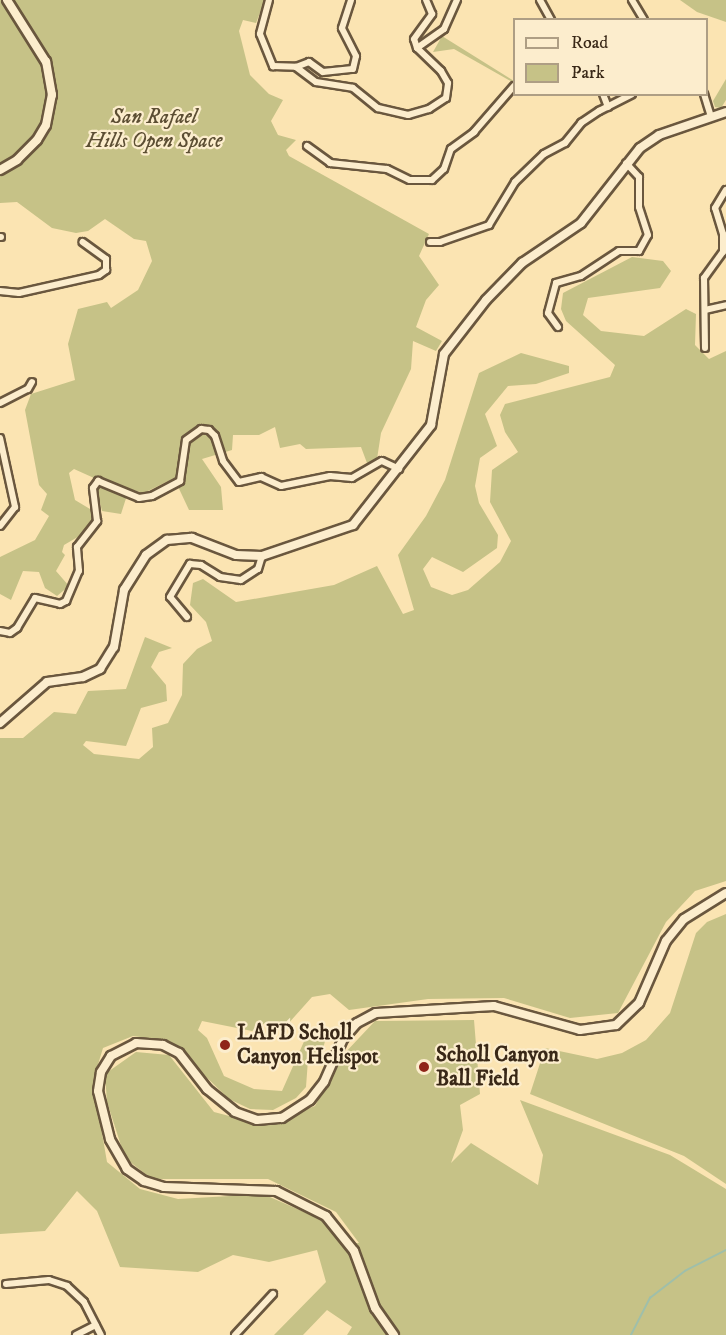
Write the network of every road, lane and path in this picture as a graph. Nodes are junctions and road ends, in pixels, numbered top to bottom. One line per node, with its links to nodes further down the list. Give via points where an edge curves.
1 (7, 0): 21 (street, via 46,62 52,94 46,125 37,140)
2 (269, 0): 11 (street, via 260,34 266,57 279,68)
3 (351, 0): 11 (street, via 342,28 356,56 353,69 323,72 309,62)
4 (426, 0): 10 (street, via 432,14 414,39)
5 (457, 0): 10 (street, via 444,29)
6 (540, 0): 8 (street)
7 (632, 0): 9 (street)
8 (549, 18)
9 (643, 18)
10 (417, 48): 11 (street, via 441,71 448,90 441,104 418,114 378,108 358,90 316,82)
11 (296, 67)
12 (513, 87): 19 (street, via 474,132 451,149 444,169 432,180 410,180 387,169 330,163)
13 (604, 96): 16 (street)
14 (628, 96): 16 (street)
15 (705, 96): 18 (street)
16 (608, 106): 24 (street, via 522,174 489,225)
17 (726, 112): 18 (main road)
18 (711, 117): 20 (main road, via 659,135)
19 (307, 146)
20 (625, 163): 28 (street, via 639,177 639,207 648,235 639,250 619,251 581,276 556,283 548,313); 33 (main road, via 581,224 522,263 460,330 439,369 431,425)
21 (0, 170)
22 (726, 190): 27 (street, via 715,208 723,234 723,252 704,278)
23 (83, 242): 25 (street, via 106,259 106,270 99,275 19,293)
24 (430, 242)
25 (0, 291)
26 (726, 305): 27 (street)
27 (705, 310): 29 (street)
28 (558, 327)
29 (705, 348)
30 (32, 382): 31 (street, via 28,389)
31 (0, 403)
32 (0, 438): 34 (street, via 15,507)
33 (399, 470): 35 (main road, via 353,525); 37 (street, via 382,461 352,478 330,476 280,486 261,477 239,482 223,461 215,435 201,429 186,440 180,481 152,496 139,498 98,481 93,488 97,521 77,547 80,570 66,601 60,604 35,597 17,628 10,633)
34 (0, 526)
35 (262, 556): 36 (street, via 258,569 241,580 220,577 201,565 190,564 170,597); 38 (main road, via 236,555 192,538 167,540 154,547 124,590 114,647 100,669 82,677 47,682)
36 (188, 617)
37 (0, 631)
38 (0, 723)
39 (726, 893): 46 (street, via 684,919 666,941 639,1003 616,1025 580,1030 494,1006 376,1013 357,1023 343,1039 324,1082 310,1100 282,1118 257,1120 236,1112 207,1089 179,1053 163,1045 136,1043 111,1056 101,1072 98,1091 110,1139 127,1169 144,1181 164,1187 276,1191 326,1216 354,1251 375,1308)
40 (6, 1284): 42 (street, via 38,1280 60,1283 80,1297)
41 (273, 1294): 45 (street)
42 (96, 1325): 43 (street); 44 (street)
43 (76, 1335)
44 (101, 1335)
45 (235, 1335)
46 (394, 1335)

